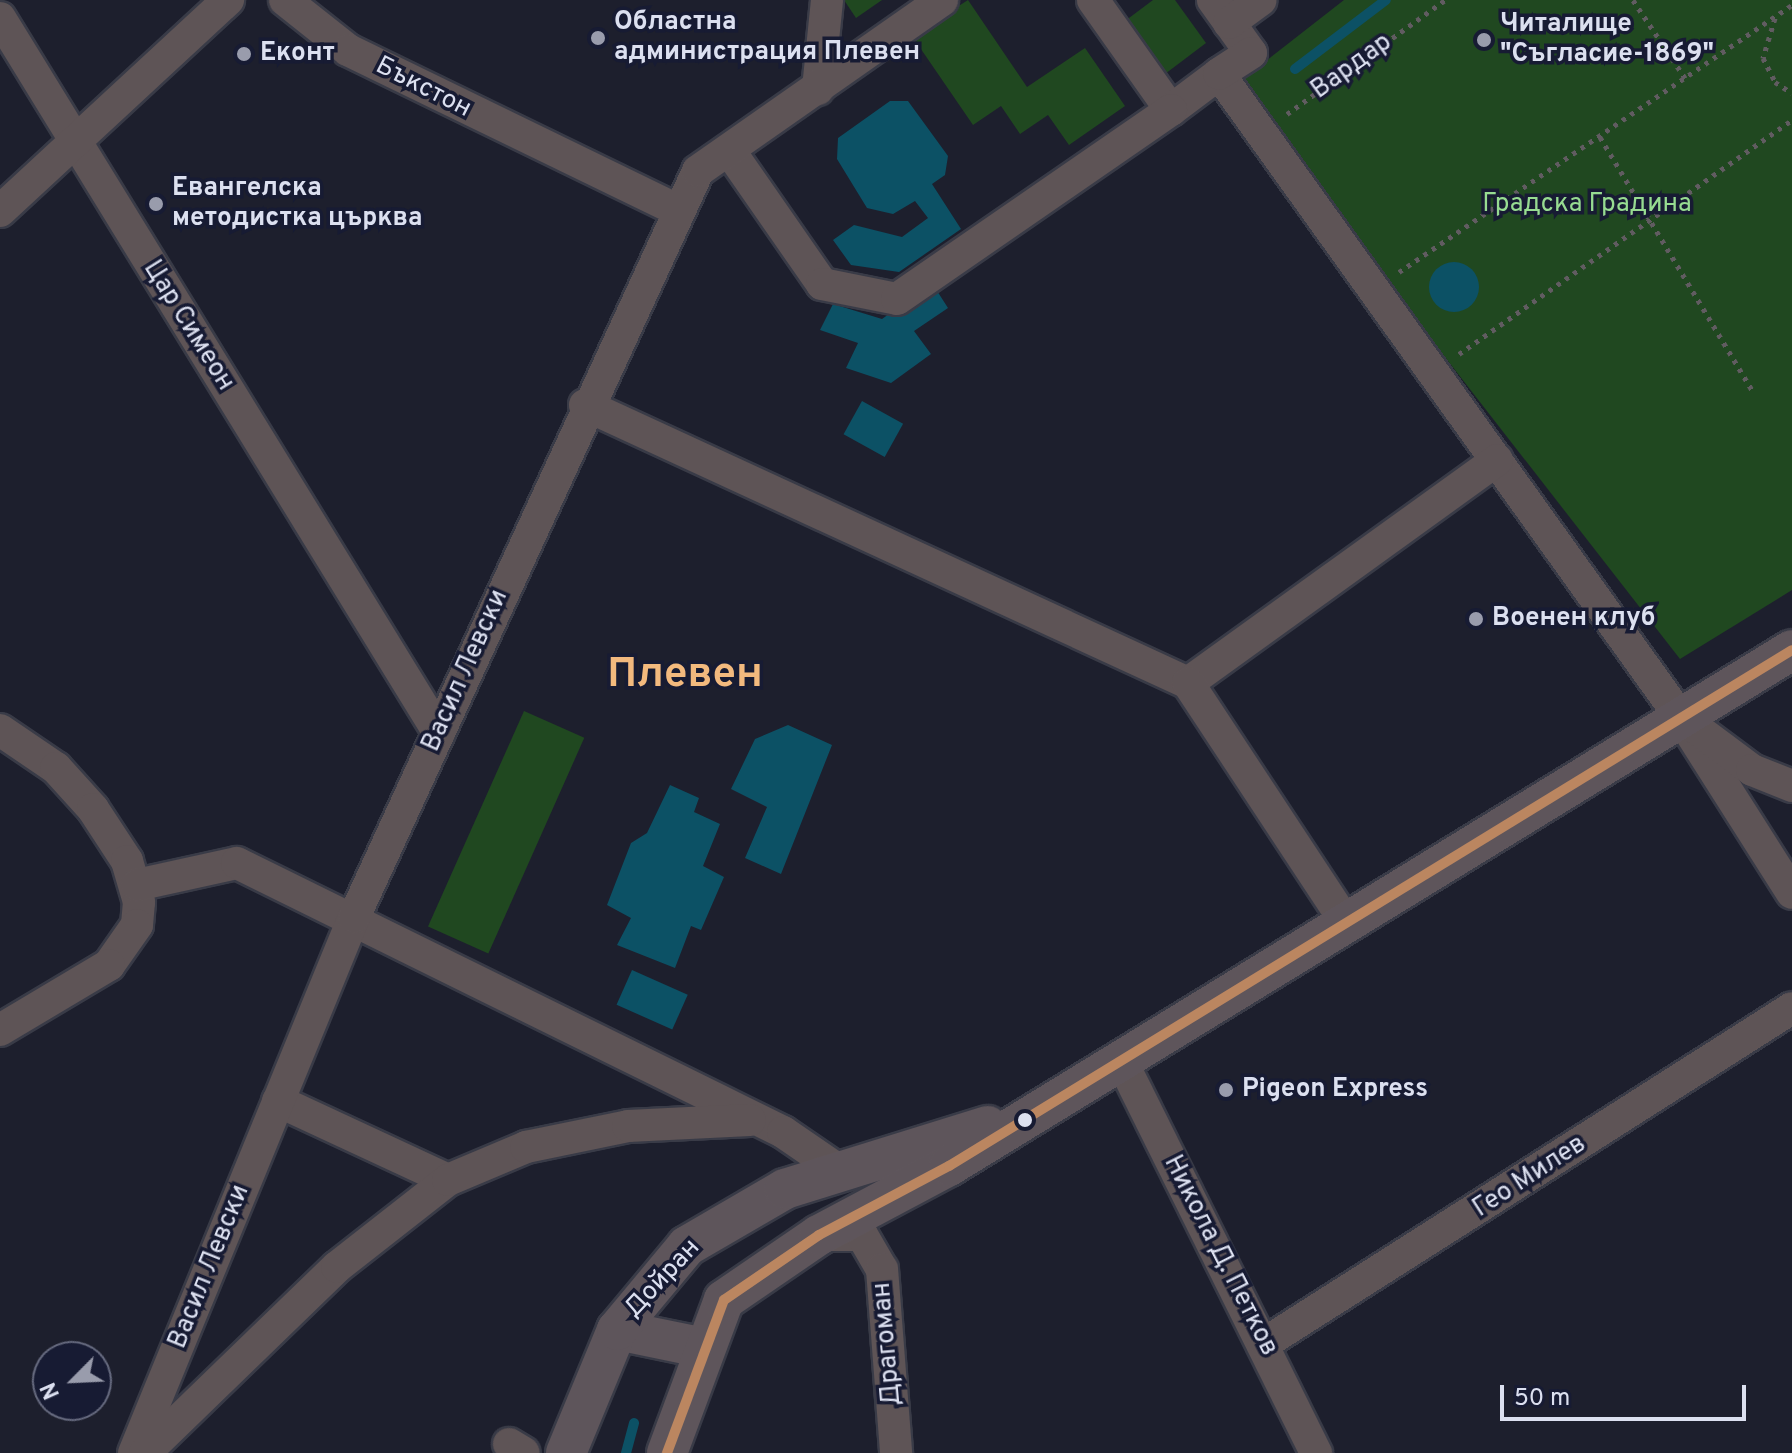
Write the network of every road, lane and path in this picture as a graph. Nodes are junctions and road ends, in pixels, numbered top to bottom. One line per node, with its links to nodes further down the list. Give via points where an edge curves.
1 (228, 0): 21 (street)
2 (285, 0): 23 (street, Бъкстон, via 348,50 569,162)
3 (827, 0): 15 (street)
4 (942, 0): 15 (street, Васил Левски)
5 (1093, 0): 17 (street)
6 (1261, 0): 11 (street)
7 (1445, 0): 19 (path, Вардар)
8 (1633, 0): 14 (path)
9 (1792, 6): 10 (path)
10 (1784, 10): 14 (path); 16 (path, via 1767,31 1763,58 1775,82)
11 (1221, 12): 13 (street, via 1251,53)
12 (0, 18): 21 (street, Цар Симеон)
13 (1219, 74): 17 (street); 19 (street)
14 (1685, 78): 26 (path)
15 (818, 89): 22 (street, Васил Левски)
16 (1792, 93)
17 (1171, 110): 22 (street, via 897,299 822,284)
18 (1792, 120): 25 (path)
19 (1260, 134): 26 (street)
20 (1600, 137): 25 (path)
21 (78, 146): 24 (street); 35 (street, Цар Симеон)
22 (729, 150): 23 (street, Васил Левски, via 698,171)
23 (678, 210): 29 (street, Васил Левски)
24 (0, 211)
25 (1647, 222): 27 (path); 28 (path)
26 (1375, 288): 27 (street)
27 (1434, 372): 30 (street)
28 (1752, 390)
29 (585, 405): 32 (street); 35 (street, Васил Левски)
30 (1497, 460): 32 (street); 33 (street)
31 (1792, 650): 33 (main road)
32 (1188, 683): 40 (street)
33 (1681, 718): 36 (street, via 1752,770); 38 (street); 40 (main road)
34 (0, 730): 37 (street, via 74,786)
35 (439, 733): 39 (street, Васил Левски)
36 (1792, 786)
37 (137, 885): 39 (street, via 237,863); 42 (street, via 137,925 128,946)
38 (1792, 893)
39 (354, 917): 44 (street, Васил Левски); 46 (street)
40 (1347, 924): 43 (main road)
41 (1792, 1008): 51 (street, Гео Милев)
42 (0, 1030)
43 (1121, 1060): 45 (main road); 51 (street, Никола Д. Петков)
44 (278, 1101): 48 (street); 53 (street, Васил Левски)
45 (1014, 1119): 47 (main road); 49 (main road, via 949,1166)
46 (753, 1120): 47 (street, via 821,1153); 48 (street, via 613,1129 526,1147)
47 (830, 1172): 50 (main road, Дойран, via 785,1189 687,1246)
48 (448, 1180): 54 (street, via 337,1267)
49 (819, 1235): 52 (main road, via 724,1300); 57 (street, Драгоман, via 862,1235 882,1269)
50 (617, 1330): 52 (main road); 55 (main road, Дойран)
51 (1265, 1343): 58 (street, Никола Д. Петков)
52 (705, 1348): 56 (main road)
53 (134, 1453)
54 (145, 1453)
55 (566, 1453)
56 (667, 1453)
57 (896, 1453)
58 (1316, 1453)

